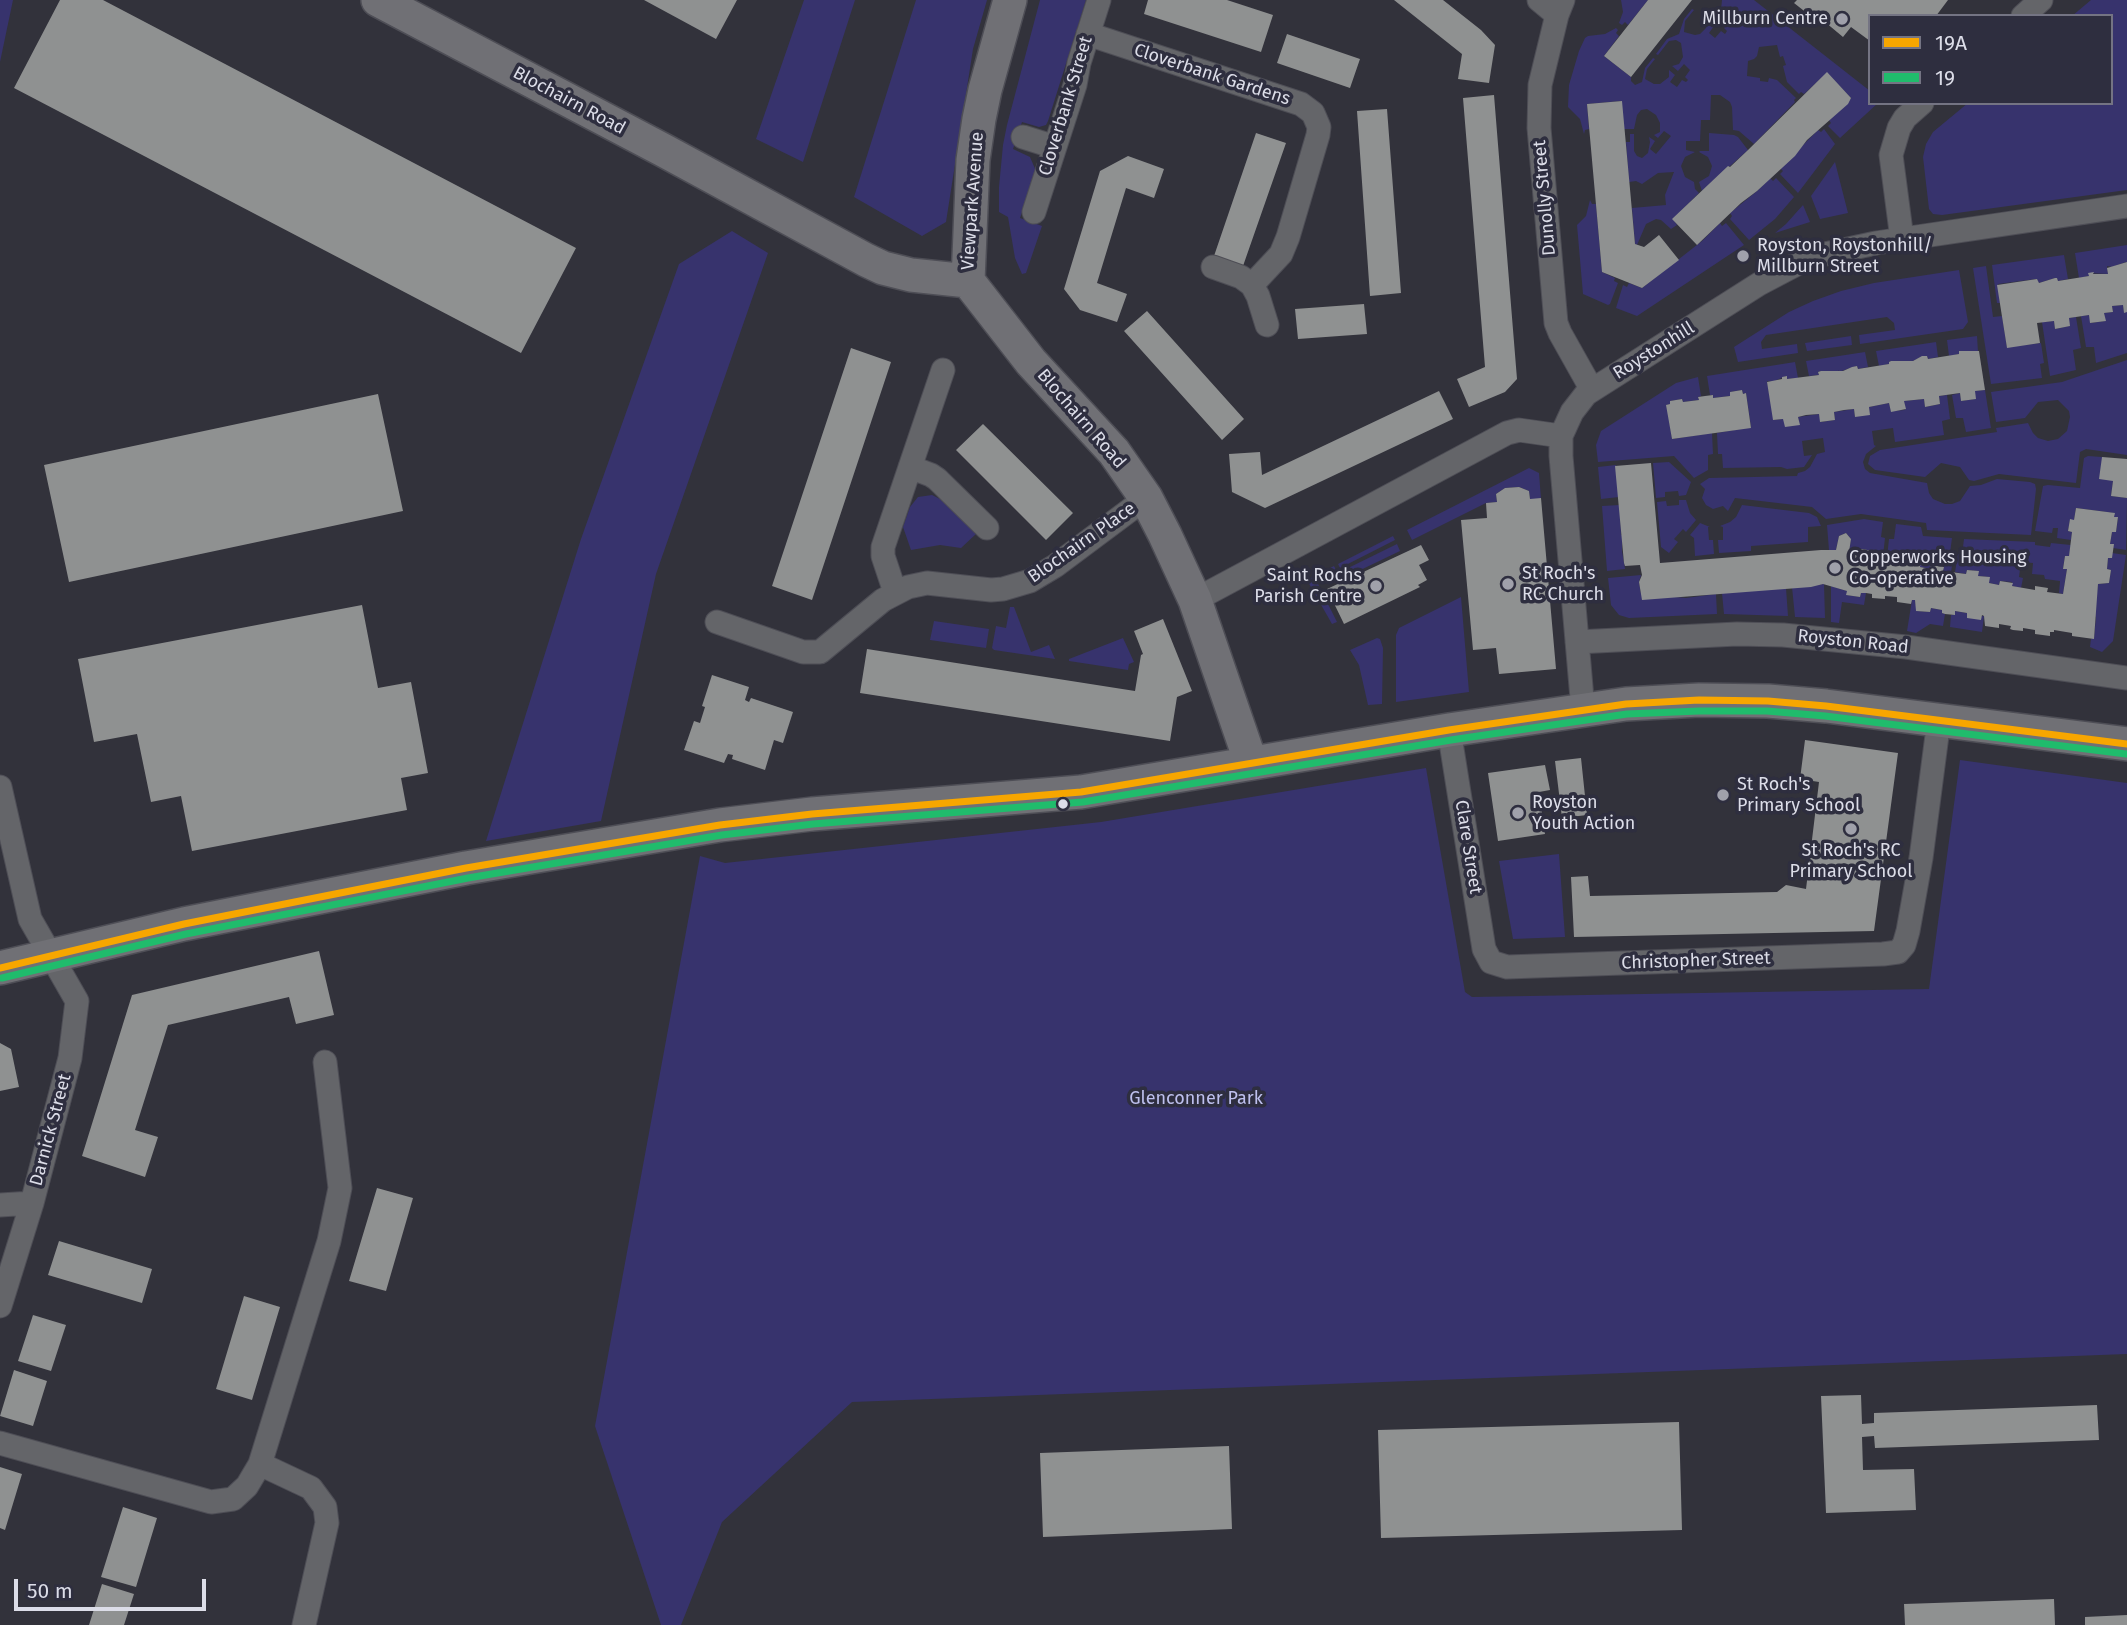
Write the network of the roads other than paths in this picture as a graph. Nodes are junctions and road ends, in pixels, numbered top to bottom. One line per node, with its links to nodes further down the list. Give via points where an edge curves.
1 (378, 0): 16 (street, Blochairn Road, via 874,264 900,273)
2 (1010, 0): 16 (street, Viewpark Avenue, via 979,118)
3 (1099, 0): 8 (street, Cloverbank Street)
4 (1539, 0): 6 (street)
5 (2041, 0): 7 (street)
6 (1560, 8): 20 (street, Dunolly Street, via 1541,78 1539,113 1554,305 1557,327)
7 (2025, 14)
8 (1088, 34): 11 (street, Cloverbank Street); 17 (street, Cloverbank Gardens, via 1301,104 1313,113 1318,135 1288,237 1281,254)
9 (1920, 105): 14 (street, via 1899,128 1891,155)
10 (1023, 137): 11 (street)
11 (1055, 147): 13 (street, Cloverbank Street)
12 (2127, 206): 14 (street, Roystonhill)
13 (1034, 212)
14 (1902, 239): 20 (street, Roystonhill, via 1825,254 1773,275)
15 (1213, 267): 17 (street)
16 (968, 281): 23 (street, Blochairn Road, via 1031,362 1114,452)
17 (1252, 285): 18 (street)
18 (1267, 325)
19 (943, 370): 22 (street)
20 (1592, 390): 21 (street, Roystonhill, via 1572,412)
21 (1561, 436): 26 (street, via 1519,430 1507,433); 28 (street)
22 (910, 467): 24 (street, via 932,475); 25 (street, via 883,547)
23 (1146, 498): 25 (street, Blochairn Place, via 1055,566 1017,586 991,590 928,583); 26 (street, Blochairn Road)
24 (987, 528)
25 (895, 592): 27 (street, Blochairn Place, via 826,648 810,654)
26 (1195, 600): 34 (street, Blochairn Road)
27 (717, 622)
28 (1577, 642): 29 (street, Royston Road, via 1775,635 1906,647); 30 (street)
29 (2127, 678)
30 (1583, 710): 31 (street, via 1747,700); 32 (street)
31 (1939, 720): 33 (street); 37 (street, Christopher Street, via 1921,858 1906,939 1898,952 1521,967)
32 (1449, 730): 34 (street); 37 (street, Clare Street, via 1484,949)
33 (2127, 744)
34 (1251, 763): 36 (street, via 1081,792 720,825 466,868 184,924)
35 (0, 787): 36 (street, Darnick Street, via 30,919)
36 (53, 956): 38 (street); 40 (street, Darnick Street, via 77,1001 69,1058)
37 (1491, 962)
38 (0, 968)
39 (326, 1062): 44 (street, via 340,1188 329,1241)
40 (32, 1203): 41 (street); 42 (street, Darnick Street)
41 (0, 1205)
42 (0, 1306)
43 (0, 1443): 44 (street, via 211,1502 233,1499)
44 (260, 1464): 45 (street, via 311,1488 325,1507 327,1523)
45 (304, 1625)

